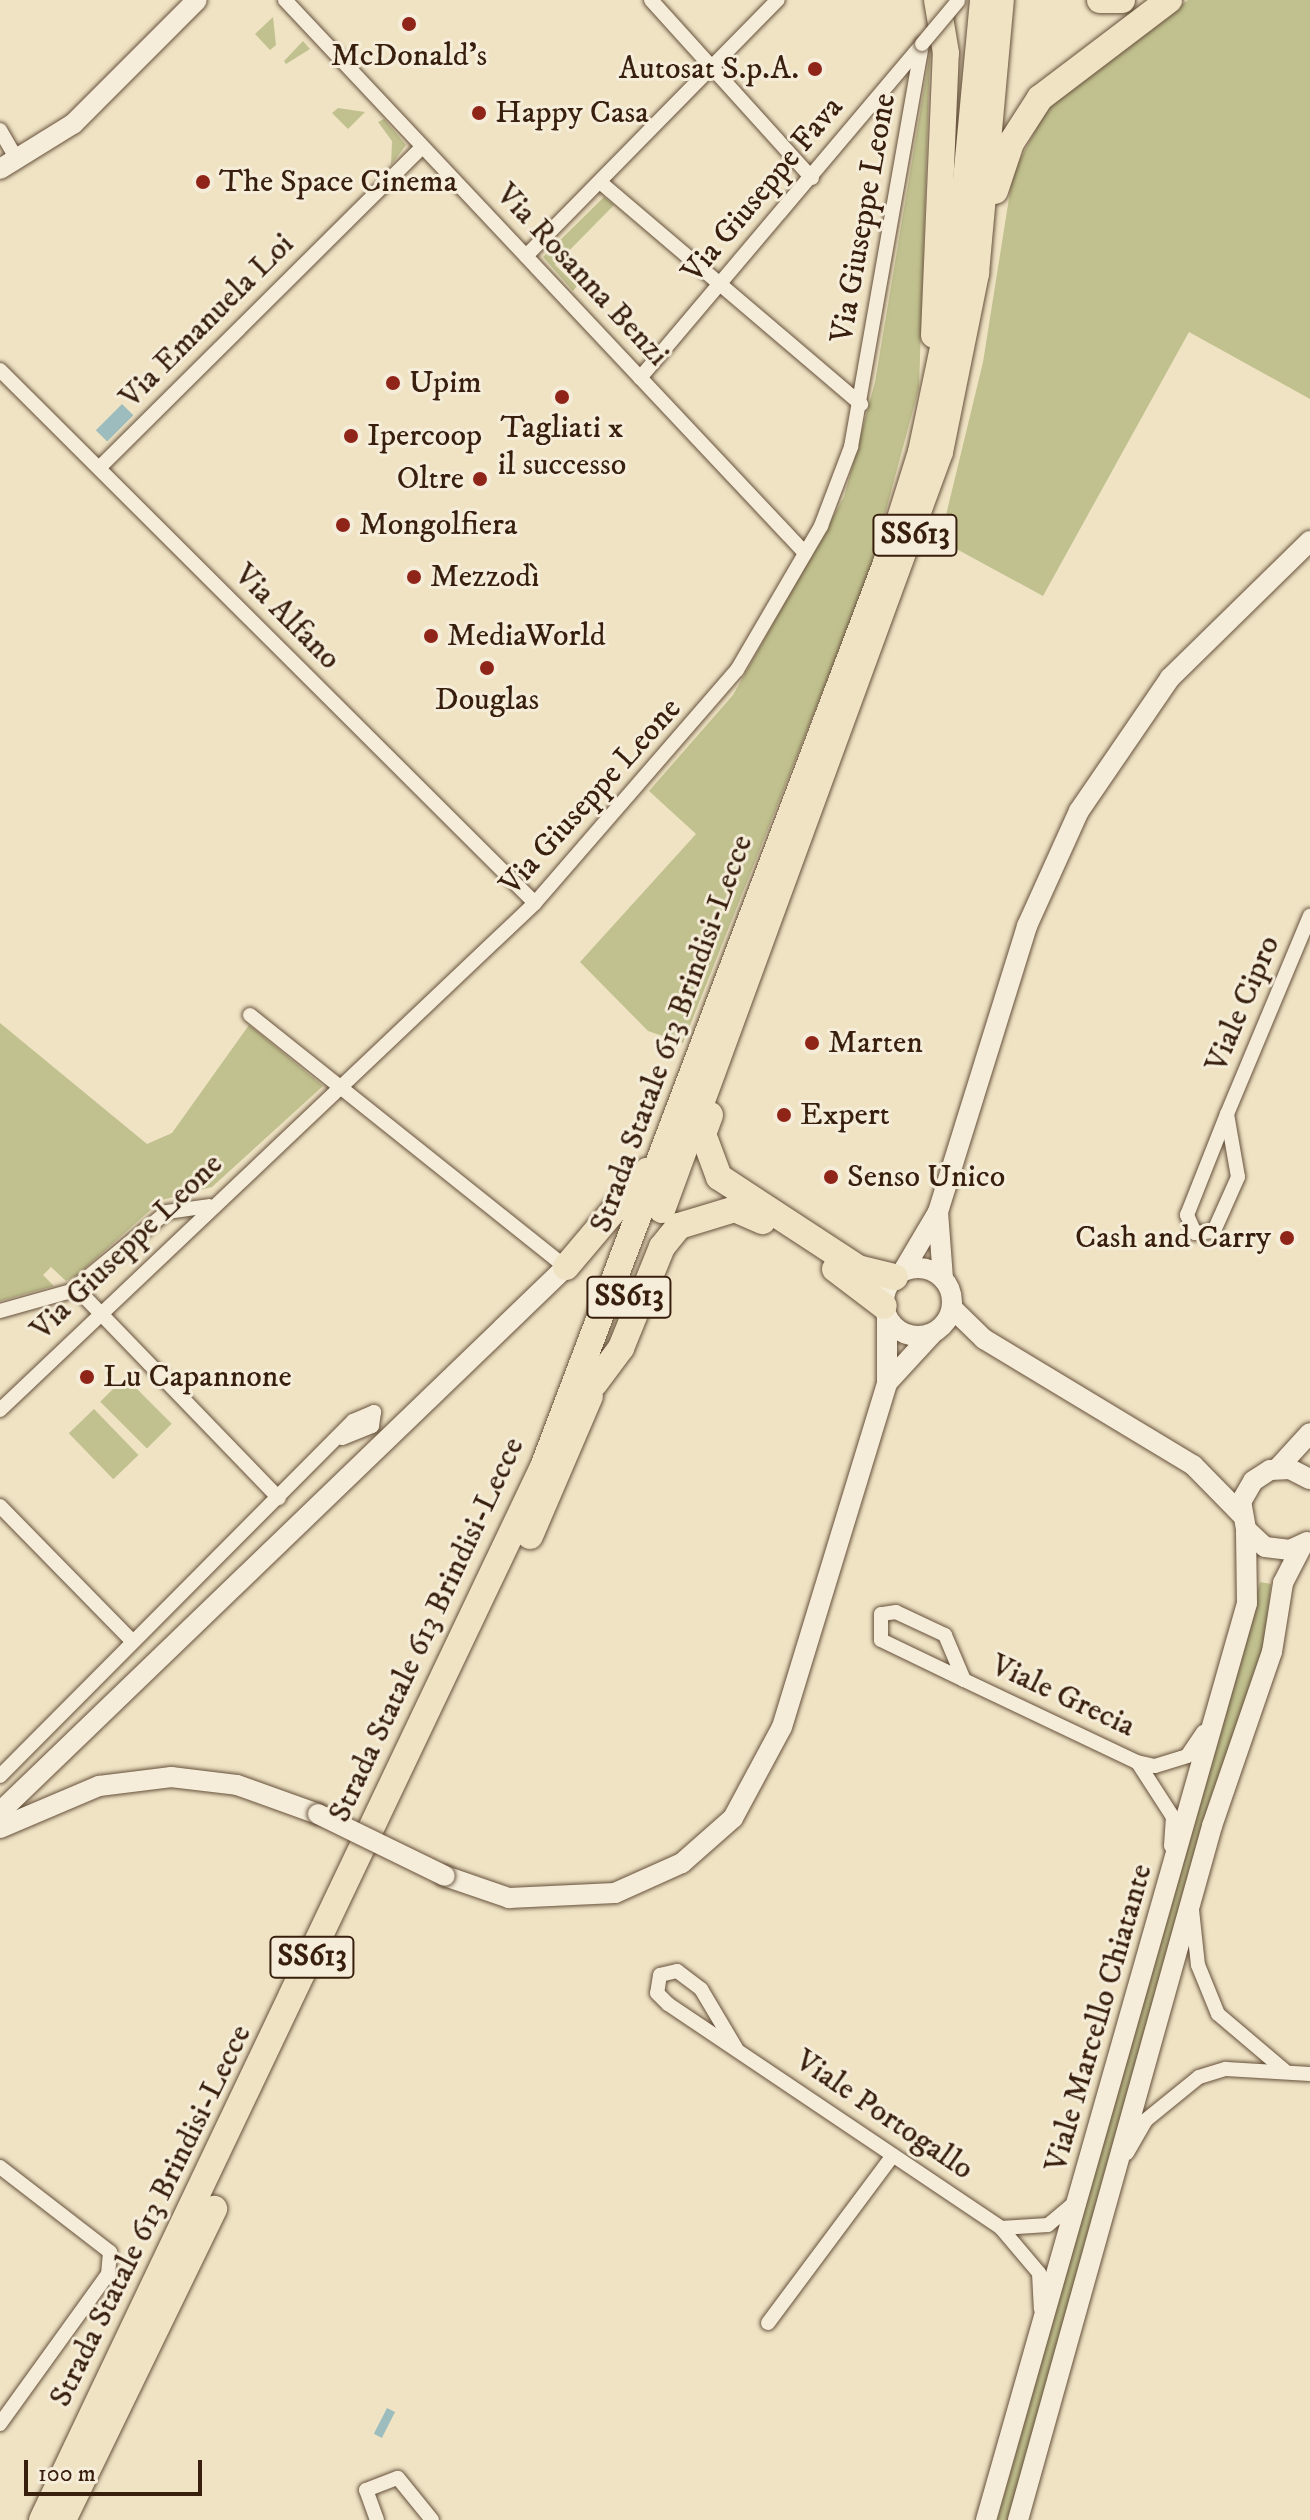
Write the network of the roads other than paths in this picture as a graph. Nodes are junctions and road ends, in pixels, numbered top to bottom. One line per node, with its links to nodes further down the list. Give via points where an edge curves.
1 (285, 0): 13 (street, Via Rosanna Benzi)
2 (651, 0): 11 (street)
3 (778, 0): 11 (street)
4 (959, 0): 10 (street, Via Giuseppe Fava, bridge); 26 (highway, via 946,53 934,355); 26 (highway, Strada Statale 613 Brindisi-Lecce / SS613, via 954,300 921,452)
5 (1001, 0): 19 (highway, Strada Statale 613 Brindisi-Lecce / SS613)
6 (1100, 0): 7 (highway)
7 (1122, 0)
8 (1169, 0): 19 (highway, via 1060,78 1011,143 996,185 972,341)
9 (189, 3): 14 (street, via 73,124)
10 (922, 44): 15 (street, Via Giuseppe Fava); 22 (street, Via Giuseppe Leone)
11 (712, 68): 15 (street); 16 (street)
12 (0, 130): 14 (street)
13 (422, 147): 17 (street, Via Rosanna Benzi); 23 (street, Via Emanuela Loi)
14 (8, 164)
15 (812, 178): 18 (street, Via Giuseppe Fava)
16 (600, 182): 17 (street); 18 (street)
17 (526, 256): 21 (street, Via Rosanna Benzi)
18 (719, 285): 21 (street, Via Giuseppe Fava); 22 (street)
19 (962, 363): 29 (highway, Strada Statale 613 Brindisi-Lecce / SS613, via 915,535)
20 (0, 370): 23 (street, Via Alfano)
21 (640, 378): 25 (street, Via Rosanna Benzi)
22 (861, 404): 25 (street, Via Giuseppe Leone, via 839,484)
23 (99, 468): 27 (street, Via Alfano)
24 (1310, 541): 35 (street, via 1170,678 1079,811 1027,926)
25 (805, 553): 27 (street, Via Giuseppe Leone, via 697,723)
26 (886, 563): 31 (highway, Strada Statale 613 Brindisi-Lecce / SS613)
27 (535, 903): 32 (street, Via Giuseppe Leone)
28 (1310, 916): 33 (street, Viale Cipro)
29 (760, 951): 37 (highway, via 755,993 703,1134 707,1160 744,1197 858,1268); 46 (highway, Strada Statale 613 Brindisi-Lecce / SS613)
30 (250, 1015): 32 (street)
31 (712, 1022): 36 (highway, via 698,1040 637,1189); 78 (highway, Strada Statale 613 Brindisi-Lecce / SS613, via 543,1467)
32 (338, 1086): 34 (street, Via Giuseppe Leone); 36 (street)
33 (1227, 1114): 33 (street, Viale Cipro, via 1187,1215 1195,1233 1214,1231 1238,1177)
34 (209, 1206): 39 (street, via 167,1212); 43 (street, Via Giuseppe Leone)
35 (938, 1212): 37 (street); 38 (street)
36 (566, 1267): 63 (street)
37 (899, 1274): 38 (street, via 924,1268); 42 (street)
38 (943, 1278): 40 (street)
39 (76, 1288): 41 (street); 43 (street)
40 (952, 1308): 44 (street); 45 (street)
41 (0, 1311)
42 (886, 1312): 44 (street, via 912,1336); 46 (highway, via 769,1223 735,1209 703,1215 679,1226 662,1247 621,1348); 47 (street)
43 (98, 1314): 48 (street, Via Giuseppe Leone); 54 (street)
44 (938, 1330): 45 (street); 47 (street)
45 (984, 1339): 51 (street)
46 (595, 1383): 79 (highway, Strada Statale 613 Brindisi-Lecce / SS613, via 561,1473)
47 (887, 1383): 64 (street, bridge, via 782,1727 733,1818 682,1863 615,1893 509,1898 445,1876 318,1814 237,1785 171,1777 99,1786)
48 (0, 1410)
49 (1310, 1433): 52 (street, Viale Marcello Chiatante)
50 (342, 1438): 54 (street)
51 (1193, 1465): 52 (street, via 1243,1477); 56 (street)
52 (1270, 1471): 53 (street); 56 (street, Viale Marcello Chiatante, via 1245,1490)
53 (1310, 1479)
54 (279, 1498): 58 (street)
55 (0, 1506): 58 (street)
56 (1244, 1522): 57 (street, Viale Marcello Chiatante, via 1265,1547); 59 (street, Viale Marcello Chiatante, via 1251,1575)
57 (1306, 1543): 66 (street, Viale Marcello Chiatante, via 1283,1583 1272,1652)
58 (132, 1641): 62 (street)
59 (1228, 1673): 61 (street, Viale Grecia, via 1187,1756 1155,1766); 65 (street, Viale Marcello Chiatante)
60 (964, 1680): 60 (street, Viale Grecia, via 945,1635 896,1612 881,1614 881,1640); 61 (street, Viale Grecia)
61 (1137, 1762): 65 (street, Viale Grecia, via 1173,1817)
62 (0, 1776)
63 (3, 1803)
64 (0, 1828)
65 (1173, 1867): 73 (street, Viale Marcello Chiatante)
66 (1192, 1901): 68 (street, via 1198,1965 1218,2014); 72 (street, Viale Marcello Chiatante)
67 (736, 2048): 67 (street, Viale Portogallo, via 701,1989 677,1971 660,1975 657,1993 668,2004); 70 (street, Viale Portogallo)
68 (1284, 2070): 69 (street); 72 (street, via 1199,2077 1146,2120)
69 (1310, 2074)
70 (893, 2155): 74 (street, Viale Portogallo); 75 (street)
71 (0, 2167): 77 (street, via 110,2252 108,2274)
72 (1117, 2171): 83 (street, Viale Marcello Chiatante)
73 (1079, 2197): 74 (street, via 1048,2225); 76 (street, Viale Marcello Chiatante)
74 (1001, 2228): 76 (street, Viale Portogallo, via 1039,2273)
75 (768, 2323)
76 (1039, 2336): 82 (street, Viale Marcello Chiatante)
77 (0, 2424)
78 (42, 2520)
79 (63, 2520)
80 (377, 2520): 81 (street, via 366,2490 398,2478)
81 (432, 2520)
82 (986, 2520)
83 (1018, 2520)

